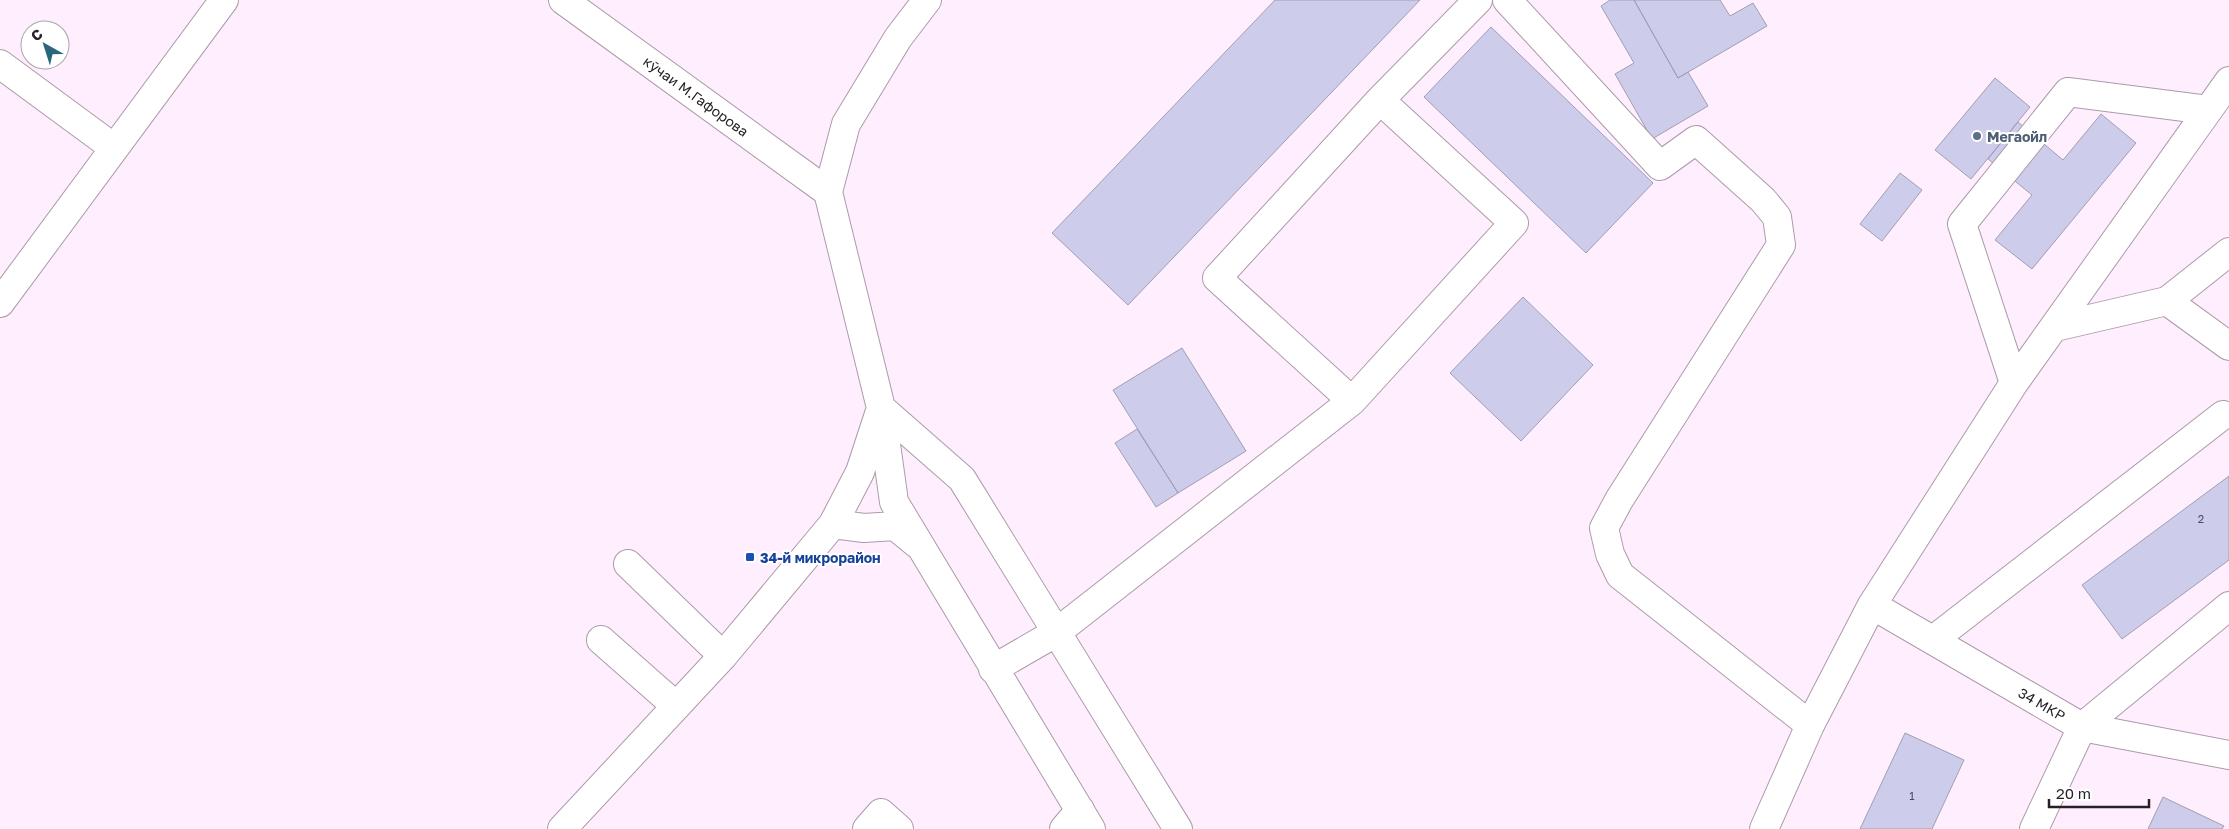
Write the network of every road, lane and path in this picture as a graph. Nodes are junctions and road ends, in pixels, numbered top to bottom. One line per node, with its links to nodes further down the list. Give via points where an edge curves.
1 (224, 0): 10 (street)
2 (563, 0): 11 (street, кӯчаи М.Гафорова)
3 (928, 0): 11 (street, via 898,38 846,124)
4 (1478, 0): 8 (street)
5 (1507, 0): 32 (street, via 1660,166 1696,140 1763,200 1777,217 1781,245 1604,528 1610,554 1620,575)
6 (0, 64): 10 (street)
7 (2229, 81): 9 (street)
8 (1380, 100): 18 (street, via 1514,223); 18 (street, via 1217,278)
9 (2208, 110): 15 (street); 17 (street, via 2068,92 1962,224)
10 (114, 148): 14 (street)
11 (828, 192): 19 (street)
12 (2229, 252): 13 (street)
13 (2167, 301): 15 (street); 16 (street)
14 (0, 303)
15 (2055, 327): 17 (street)
16 (2229, 346)
17 (2014, 383): 24 (street)
18 (1352, 400): 26 (street)
19 (881, 408): 21 (street, via 860,472); 22 (street, via 894,502); 26 (street, via 962,479)
20 (2223, 415): 28 (street)
21 (833, 524): 22 (street, via 864,528 895,526); 29 (street)
22 (920, 547): 30 (street)
23 (628, 564): 29 (street)
24 (1872, 605): 28 (street, 34 МКР); 32 (street)
25 (2229, 606): 33 (street)
26 (1058, 632): 30 (street); 39 (street)
27 (601, 640): 31 (street)
28 (1932, 640): 33 (street, 34 МКР)
29 (723, 656): 31 (street)
30 (993, 669): 35 (street)
31 (676, 706): 36 (street)
32 (1810, 725): 40 (street)
33 (2082, 727): 34 (street, 34 МКР); 41 (street)
34 (2229, 754)
35 (1078, 823)
36 (562, 829)
37 (867, 829): 38 (street, via 881,813)
38 (899, 829)
39 (1178, 829)
40 (1764, 829)
41 (2034, 829)

